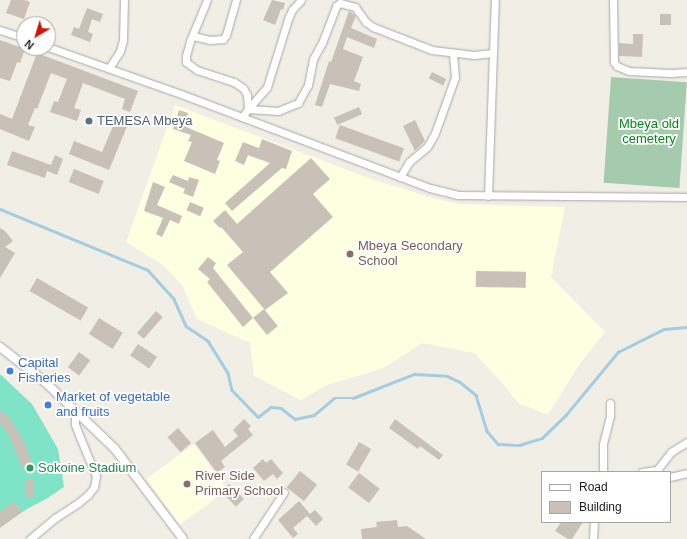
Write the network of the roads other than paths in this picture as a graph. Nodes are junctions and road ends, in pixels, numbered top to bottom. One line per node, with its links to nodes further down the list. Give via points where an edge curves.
1 (124, 0): 15 (street, via 123,40 120,51)
2 (207, 0): 11 (street)
3 (236, 0): 11 (street, via 223,39 210,40)
4 (301, 0): 17 (street, via 288,18 267,87)
5 (351, 0): 8 (street)
6 (495, 0): 13 (street)
7 (613, 0): 16 (street, via 614,62 617,66 629,71)
8 (355, 7): 14 (street, via 373,27 432,50); 17 (street, via 342,3 336,6 313,58 308,85 298,103 278,111)
9 (0, 30): 10 (street)
10 (16, 35)
11 (192, 36): 17 (street, via 186,62 197,70 234,82 243,88 247,95)
12 (56, 50): 15 (street)
13 (493, 53): 14 (street); 20 (street)
14 (453, 54): 19 (street, via 455,76 435,133 427,147 409,162)
15 (109, 68): 18 (street)
16 (687, 72)
17 (248, 109): 18 (street)
18 (242, 117): 19 (street)
19 (400, 176): 20 (street, via 430,188 458,195)
20 (488, 196): 21 (street)
21 (687, 196)
22 (0, 347): 24 (street, via 45,382)
23 (610, 403): 26 (street, via 610,415 603,444)
24 (75, 410): 32 (street, via 75,424 96,476 94,487 88,495); 33 (street, via 115,449)
25 (687, 442): 27 (street, via 671,452 657,470)
26 (603, 471)
27 (650, 471)
28 (687, 473): 29 (street)
29 (671, 477)
30 (284, 492): 34 (street)
31 (594, 523): 35 (street)
32 (30, 539)
33 (183, 539)
34 (253, 539)
35 (593, 539)

